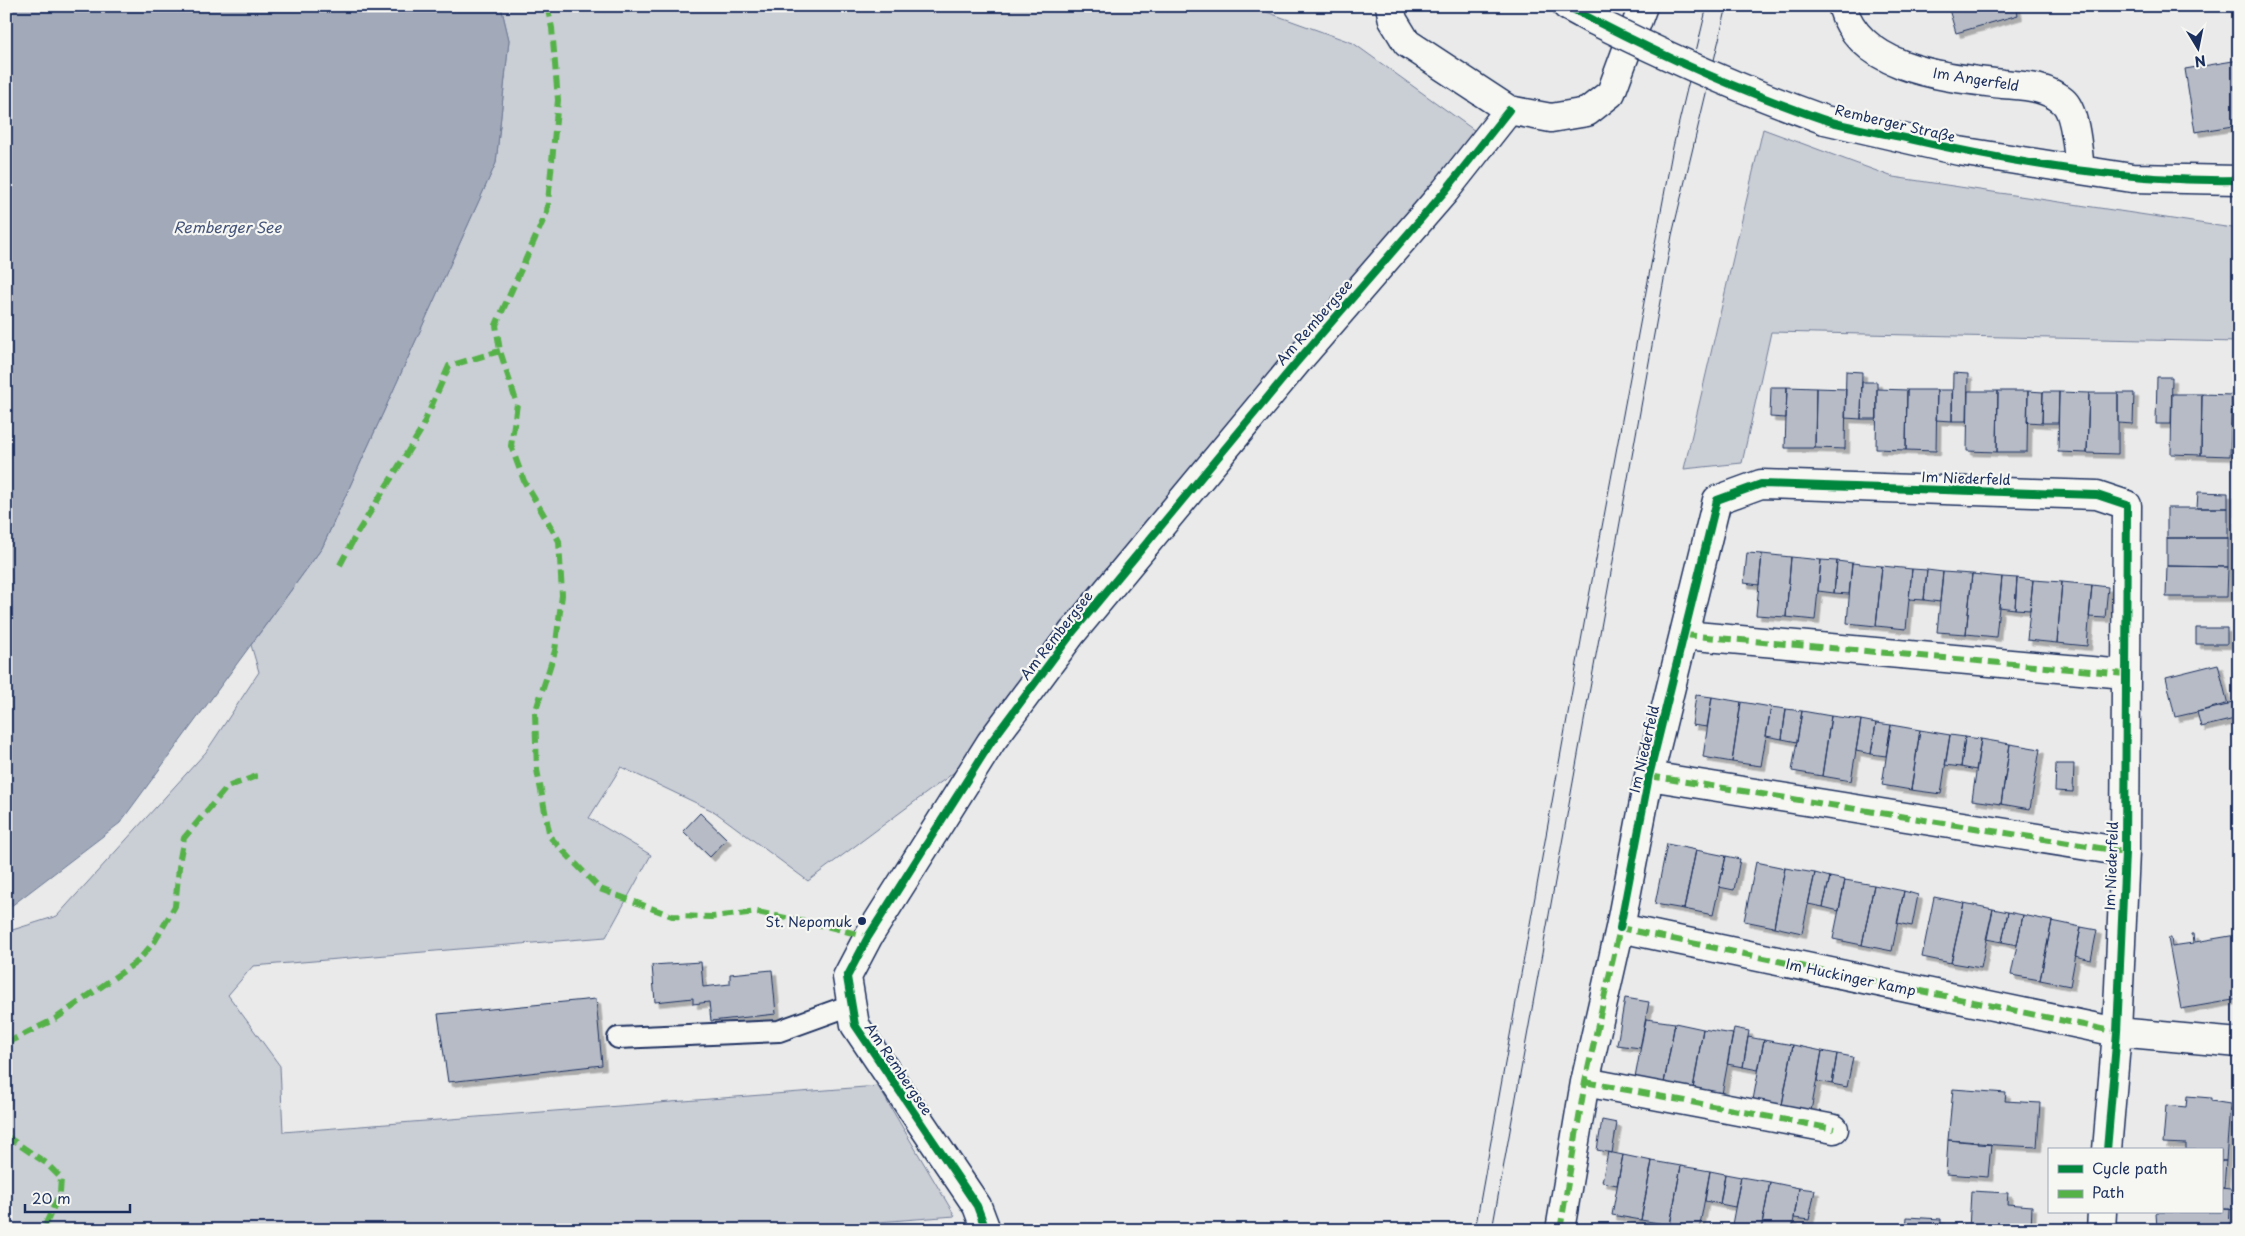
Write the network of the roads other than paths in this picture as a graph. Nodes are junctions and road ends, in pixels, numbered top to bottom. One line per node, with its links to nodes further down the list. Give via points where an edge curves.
1 (1390, 6): 5 (street, via 1393,20 1407,43)
2 (1567, 6): 6 (street, Remberger Straße, bridge, via 1660,53 1751,93 1825,120 1959,151)
3 (1643, 6): 5 (street, via 1611,93 1587,112 1551,118)
4 (1842, 6): 6 (street, Im Angerfeld, via 1846,21 1865,43 1888,60 1948,77 2044,89 2065,102 2075,126)
5 (1509, 110): 13 (street, Am Rembergsee, via 1445,191 1296,363 1072,633 997,734 868,937 847,977)
6 (2080, 170): 7 (street, Remberger Straße, via 2132,178)
7 (2239, 180)
8 (1684, 635): 9 (street); 9 (street, Im Niederfeld, via 1717,500 1762,484 2097,495 2127,505); 10 (street, Im Niederfeld)
9 (2125, 674): 11 (street, Im Niederfeld)
10 (1649, 776): 11 (street, Im Niederfeld); 12 (street, Im Niederfeld)
11 (2125, 852): 14 (street, Im Niederfeld)
12 (1620, 928): 14 (street, Im Huckinger Kamp); 17 (street)
13 (851, 1005): 15 (lane, via 779,1031); 22 (street, Am Rembergsee, via 855,1026 977,1206)
14 (2117, 1032): 16 (street, Im Huckinger Kamp); 19 (street, Im Niederfeld)
15 (618, 1038)
16 (2239, 1043)
17 (1585, 1082): 18 (street); 21 (street)
18 (1834, 1129)
19 (2107, 1148)
20 (2102, 1214): 23 (street)
21 (1567, 1229)
22 (986, 1230)
23 (2101, 1230)

